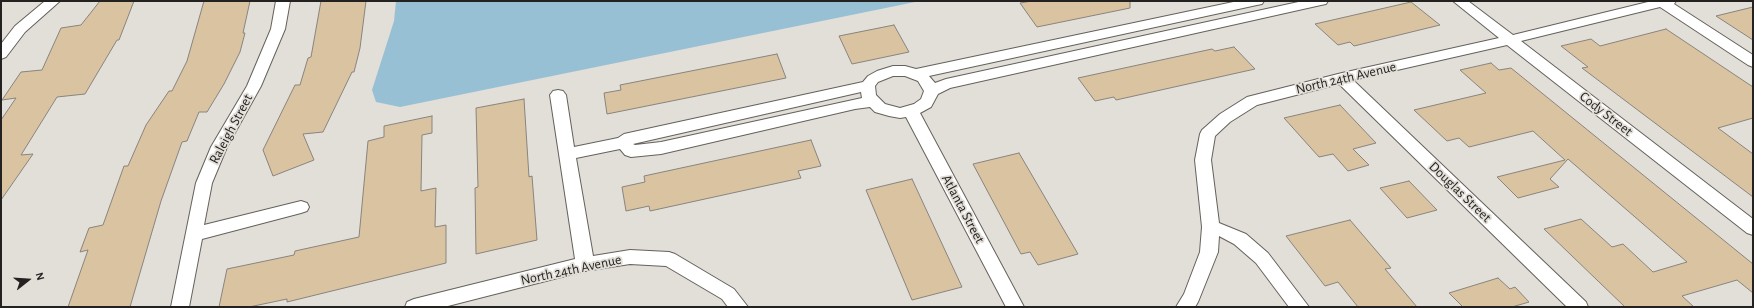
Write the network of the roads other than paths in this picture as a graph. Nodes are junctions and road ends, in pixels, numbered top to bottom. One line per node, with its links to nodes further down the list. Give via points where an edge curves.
1 (53, 1): 7 (street)
2 (283, 1): 24 (street, Raleigh Street, via 278,29 254,86 219,147 204,183)
3 (1257, 1): 12 (street)
4 (1321, 1): 15 (street, via 953,82)
5 (1460, 1): 9 (street, Cody Street)
6 (1666, 2): 9 (street, North 24th Avenue); 11 (street)
7 (20, 29): 8 (street); 10 (street)
8 (1, 32)
9 (1510, 40): 13 (street, North 24th Avenue); 23 (street, Cody Street)
10 (1, 54)
11 (1753, 62)
12 (916, 74): 14 (street, via 893,71 882,74); 15 (street, via 923,78)
13 (1342, 78): 22 (street, North 24th Avenue, via 1252,101 1225,118 1208,134 1203,160); 33 (street, Douglas Street)
14 (868, 86): 17 (street); 19 (street, via 630,138)
15 (931, 91): 18 (street, via 926,103)
16 (558, 95): 20 (street)
17 (872, 102): 18 (street, via 889,111); 19 (street, via 661,148 631,151)
18 (911, 111): 27 (street, Atlanta Street)
19 (623, 143): 20 (street)
20 (568, 154): 25 (street)
21 (301, 207): 24 (street)
22 (1211, 227): 31 (street, North 24th Avenue, via 1209,252 1192,297); 32 (street, via 1240,239 1262,258)
23 (1753, 228)
24 (192, 235): 28 (street, Raleigh Street)
25 (584, 264): 26 (street, North 24th Avenue); 30 (street, North 24th Avenue, via 630,257 669,260 728,294)
26 (460, 302): 29 (street, North 24th Avenue)
27 (1012, 302)
28 (180, 307)
29 (414, 307)
30 (739, 307)
31 (1185, 307)
32 (1300, 307)
33 (1578, 307)

